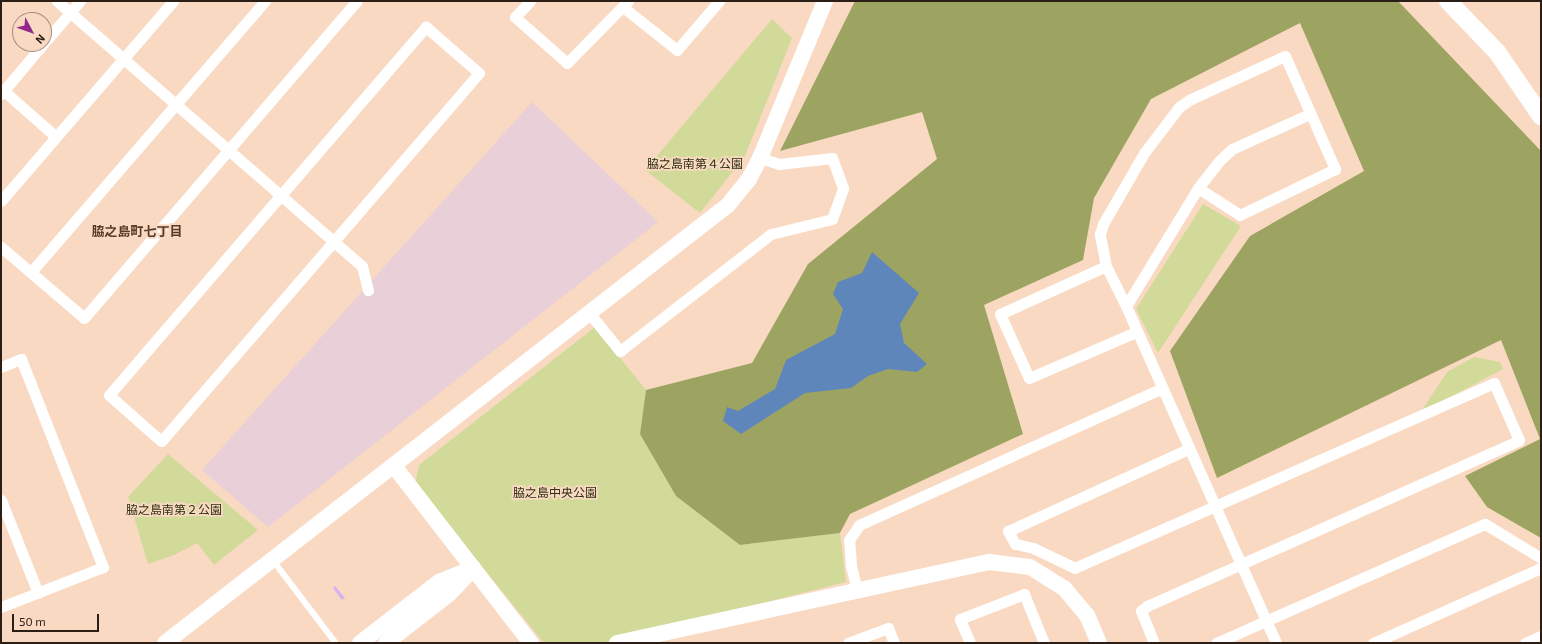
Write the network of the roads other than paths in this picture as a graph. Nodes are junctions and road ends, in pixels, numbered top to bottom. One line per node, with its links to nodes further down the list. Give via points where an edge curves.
1 (57, 1): 11 (street)
2 (80, 1): 11 (street)
3 (173, 1): 14 (street)
4 (265, 1): 16 (street)
5 (357, 1): 20 (street)
6 (530, 1): 10 (street, via 515,17 567,63)
7 (719, 1): 10 (street, via 677,50)
8 (825, 1): 21 (street)
9 (1448, 1): 18 (main road, via 1497,52)
10 (625, 4)
11 (70, 12): 12 (street); 14 (street)
12 (52, 34)
13 (37, 52): 15 (street)
14 (124, 58): 16 (street); 19 (street)
15 (2, 92): 19 (street)
16 (176, 104): 20 (street); 28 (street)
17 (1309, 114): 22 (street, via 1232,149 1218,162); 22 (street, via 1335,169 1240,215); 27 (street, via 1285,56 1191,99 1179,107 1144,153 1103,224 1100,234)
18 (1541, 116)
19 (56, 137): 24 (street)
20 (229, 149): 23 (street); 28 (street, via 84,318)
21 (760, 158): 31 (street, via 749,179 728,205); 31 (street, via 779,164 832,158 843,188 832,219 771,234 620,351)
22 (1198, 188): 30 (street)
23 (281, 196): 25 (street); 25 (street, via 426,27 479,73); 25 (street, via 109,395 161,441)
24 (1, 201)
25 (335, 241): 29 (street, via 362,266)
26 (1, 247): 28 (street)
27 (1106, 266): 30 (street); 32 (street, via 1000,314 1003,321 1029,378)
28 (30, 272)
29 (368, 290)
30 (1126, 306): 32 (street)
31 (590, 314): 36 (street)
32 (1136, 332): 34 (street)
33 (1, 368): 45 (street, via 21,359 103,567)
34 (1162, 388): 35 (street); 44 (street, via 859,525 849,540 851,566)
35 (1188, 449): 38 (street); 38 (street, via 1008,530 1015,544 1033,548 1075,568)
36 (394, 466): 40 (street); 42 (street)
37 (1, 500): 45 (street)
38 (1215, 507): 41 (street); 41 (street, via 1494,383 1519,440)
39 (1541, 558): 47 (street, via 1485,524)
40 (272, 560): 49 (street); 50 (lane)
41 (1240, 564): 47 (street); 60 (street, via 1140,611)
42 (473, 568): 51 (street, via 439,582); 52 (street, via 449,594); 53 (street)
43 (1541, 568): 63 (street)
44 (857, 590): 54 (street); 59 (street, via 988,562 1017,564 1042,573 1064,588 1087,615)
45 (38, 592): 46 (street)
46 (1, 607)
47 (1266, 622): 61 (street); 62 (street)
48 (1541, 636): 64 (street)
49 (165, 643)
50 (336, 643)
51 (360, 643)
52 (386, 643)
53 (531, 643)
54 (617, 643)
55 (848, 643): 56 (street, via 888,628)
56 (894, 643)
57 (970, 643): 58 (street, via 960,619 1024,594)
58 (1044, 643)
59 (1099, 643)
60 (1154, 643)
61 (1216, 643)
62 (1276, 643)
63 (1373, 643)
64 (1525, 643)

